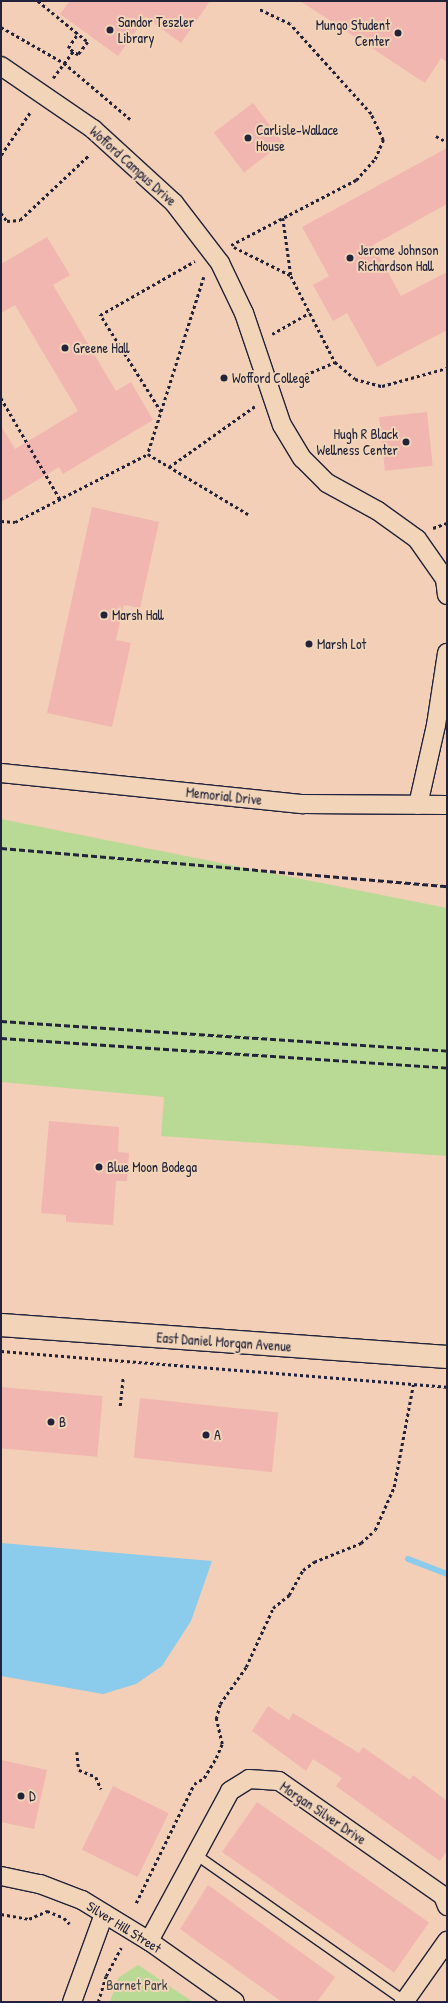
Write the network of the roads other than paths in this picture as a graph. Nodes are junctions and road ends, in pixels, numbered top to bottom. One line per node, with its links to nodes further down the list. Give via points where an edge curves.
1 (1, 66): 2 (street, Wofford Campus Drive, via 44,93 105,140 174,203 212,252 244,313 270,395 282,425 302,458 327,483 378,511 417,540 445,579)
2 (447, 595)
3 (447, 653): 5 (street, via 436,725)
4 (1, 774): 5 (street, Memorial Drive, via 303,804)
5 (418, 805): 6 (street, Memorial Drive)
6 (447, 805)
7 (1, 1325): 8 (main road, East Daniel Morgan Avenue)
8 (447, 1357)
9 (195, 1854): 11 (street, Morgan Silver Drive, via 230,1791 249,1779 279,1781 443,1896); 13 (street, Morgan Silver Drive); 15 (lane)
10 (1, 1876): 12 (street, Silver Hill Street, via 65,1892)
11 (447, 1906)
12 (104, 1914): 13 (street, Silver Hill Street); 16 (street)
13 (149, 1940): 17 (street, Silver Hill Street)
14 (447, 1941): 15 (street)
15 (404, 2001)
16 (72, 2002)
17 (235, 2002)

